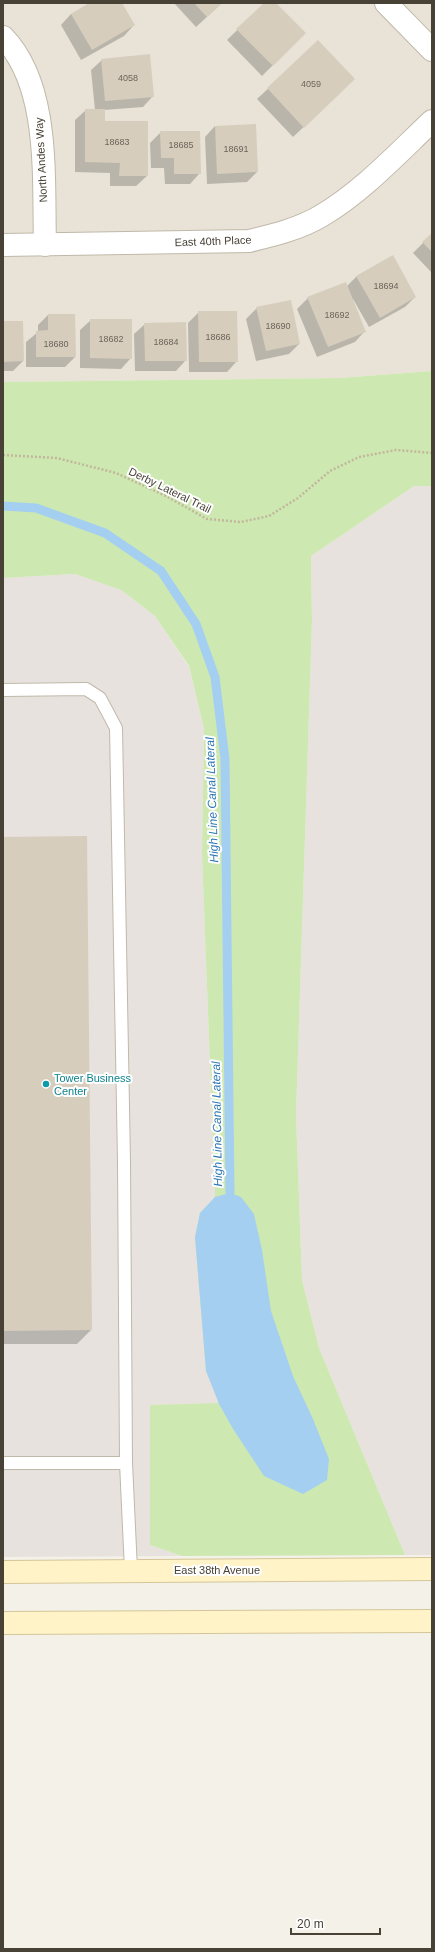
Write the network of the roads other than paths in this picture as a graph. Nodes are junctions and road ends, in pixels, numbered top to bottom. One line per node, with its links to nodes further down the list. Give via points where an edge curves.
1 (386, 3): 3 (street)
2 (3, 37): 5 (street, North Andes Way, via 26,70 36,98 41,129)
3 (432, 50)
4 (432, 121): 5 (street, East 40th Place, via 354,193 320,217 285,232 249,241)
5 (45, 245): 6 (street, East 40th Place)
6 (3, 246)
7 (3, 690): 9 (lane, via 86,689 100,698 116,728 124,1154)
8 (3, 1463): 9 (lane)
9 (126, 1463): 11 (lane)
10 (432, 1569): 11 (main road, East 38th Avenue)
11 (131, 1570): 12 (main road, East 38th Avenue)
12 (3, 1572)
13 (432, 1621): 14 (main road)
14 (3, 1623)

